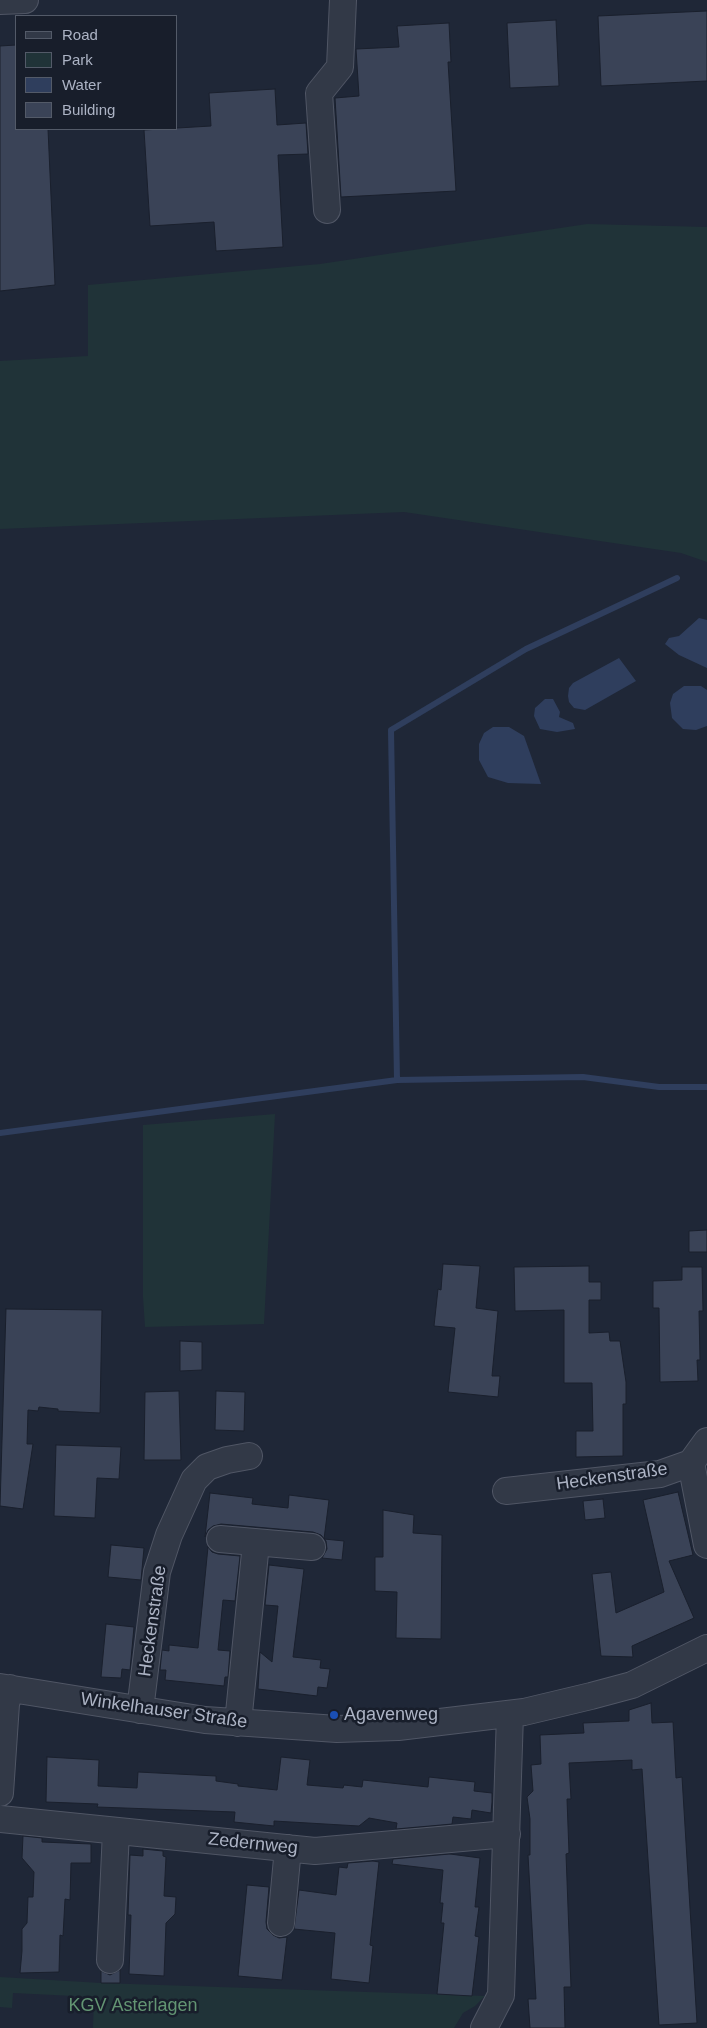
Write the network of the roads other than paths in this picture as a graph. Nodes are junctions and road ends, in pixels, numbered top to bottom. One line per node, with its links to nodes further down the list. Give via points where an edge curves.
1 (25, 0): 3 (street)
2 (343, 0): 4 (street, via 340,67 319,92)
3 (0, 1)
4 (327, 210)
5 (707, 1441): 7 (street, Heckenstraße)
6 (249, 1456): 15 (street, Heckenstraße, via 214,1464 201,1473 194,1480 170,1535 157,1572)
7 (691, 1463): 8 (street, Heckenstraße, via 660,1474); 11 (street)
8 (506, 1491)
9 (220, 1539): 10 (street)
10 (256, 1543): 12 (street); 17 (street)
11 (707, 1546)
12 (312, 1547)
13 (707, 1648): 16 (street, Winkelhauser Straße, via 632,1685)
14 (5, 1687): 15 (street, Winkelhauser Straße); 18 (street)
15 (140, 1710): 17 (street, Winkelhauser Straße)
16 (510, 1714): 17 (street, Winkelhauser Straße, via 398,1727 337,1729); 21 (street)
17 (238, 1723)
18 (0, 1793)
19 (0, 1819): 20 (street, Zedernweg)
20 (116, 1831): 22 (street, Zedernweg); 24 (street)
21 (507, 1834): 22 (street, Zedernweg, via 315,1851); 25 (street, via 501,1995)
22 (288, 1848): 23 (street)
23 (281, 1923)
24 (110, 1960)
25 (484, 2028)

